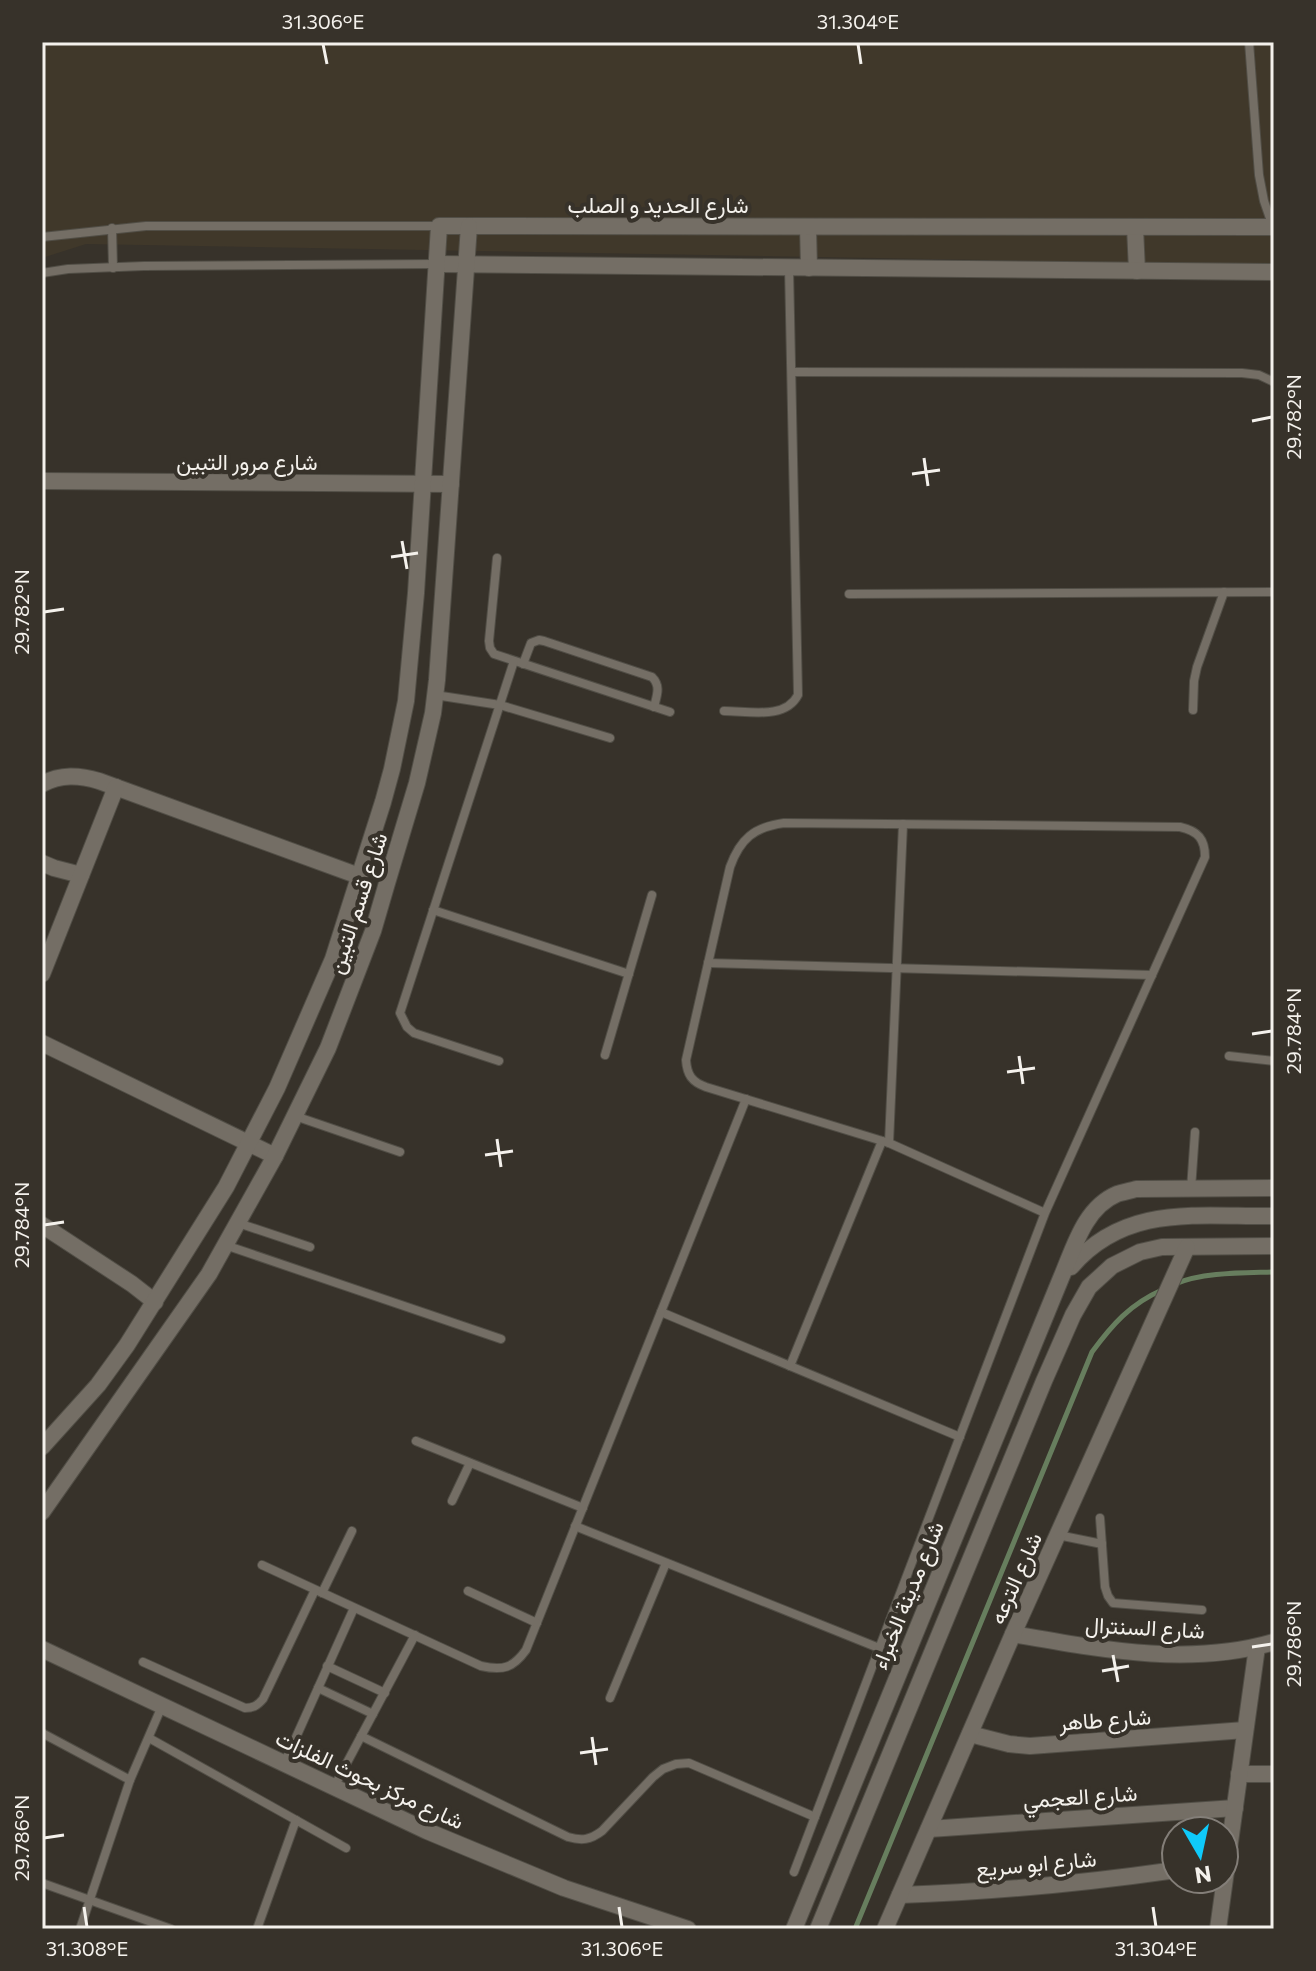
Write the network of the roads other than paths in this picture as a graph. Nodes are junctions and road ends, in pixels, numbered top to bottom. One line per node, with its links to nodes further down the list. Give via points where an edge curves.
1 (1249, 42): 7 (lane, via 1259,175)
2 (439, 226): 3 (street, شارع الحديد و الصلب); 6 (lane, شارع الحديد و الصلب); 9 (street, شارع قسم التبين)
3 (469, 226): 4 (street, شارع الحديد و الصلب); 10 (street, شارع قسم التبين)
4 (808, 227): 5 (street, شارع الحديد و الصلب); 13 (street)
5 (1135, 227): 7 (street, شارع الحديد و الصلب); 14 (street)
6 (112, 228): 8 (lane, شارع الحديد و الصلب); 11 (lane)
7 (1274, 228)
8 (42, 237)
9 (436, 264): 10 (street); 11 (lane); 20 (street, شارع قسم التبين)
10 (466, 265): 12 (street); 21 (street, شارع قسم التبين)
11 (113, 268): 16 (lane)
12 (789, 268): 13 (street); 17 (lane)
13 (809, 268): 14 (street)
14 (1137, 271): 15 (street)
15 (1274, 272)
16 (42, 273)
17 (792, 372): 18 (lane, via 1242,373); 31 (lane, via 798,695 784,710)
18 (1274, 382)
19 (42, 481): 20 (street, شارع مرور التبين)
20 (423, 484): 21 (street, شارع مرور التبين); 39 (street, شارع قسم التبين, via 406,701 392,769)
21 (451, 484): 27 (street, شارع قسم التبين)
22 (497, 558): 26 (lane, via 490,648)
23 (1224, 592): 24 (lane); 25 (lane); 30 (lane, via 1197,667)
24 (1274, 592)
25 (849, 594)
26 (518, 663): 28 (lane); 29 (lane); 29 (lane, via 531,643 544,641 652,677 659,691)
27 (435, 695): 28 (lane); 53 (street, شارع قسم التبين, via 417,783 373,931)
28 (500, 705): 33 (lane); 41 (lane)
29 (654, 707): 32 (lane)
30 (1193, 710)
31 (724, 711)
32 (670, 712)
33 (610, 738)
34 (42, 784): 35 (street, via 82,776)
35 (116, 787): 38 (street); 39 (street)
36 (903, 824): 42 (lane, via 784,823 755,831 730,867); 43 (lane); 46 (lane, via 1191,830 1200,836 1205,857)
37 (42, 863): 38 (street)
38 (81, 875): 44 (street)
39 (359, 876): 56 (street, شارع قسم التبين, via 333,959)
40 (652, 895): 45 (lane)
41 (433, 910): 45 (lane); 50 (lane, via 401,1006 402,1021 414,1033)
42 (708, 963): 43 (lane); 52 (lane, via 686,1070 697,1084)
43 (896, 968): 46 (lane); 55 (lane)
44 (42, 974)
45 (629, 974): 48 (lane)
46 (1152, 975): 61 (lane)
47 (42, 1043): 56 (street)
48 (605, 1055)
49 (1229, 1056): 51 (lane)
50 (499, 1061)
51 (1274, 1061)
52 (746, 1099): 55 (lane); 71 (lane)
53 (295, 1116): 57 (lane); 58 (street, شارع قسم التبين)
54 (1195, 1132): 60 (lane)
55 (886, 1142): 61 (lane); 73 (lane)
56 (249, 1144): 58 (street); 70 (street, شارع قسم التبين)
57 (400, 1152)
58 (275, 1156): 63 (street, شارع قسم التبين)
59 (1274, 1188): 60 (street, شارع مدينة الخبراء)
60 (1191, 1189): 69 (street, شارع مدينة الخبراء, via 1136,1189 1101,1204 1087,1219)
61 (1045, 1213): 74 (lane)
62 (1274, 1216): 69 (street, via 1146,1220 1099,1241)
63 (238, 1223): 65 (street, شارع قسم التبين); 67 (lane)
64 (42, 1225): 70 (street)
65 (225, 1245): 72 (lane); 80 (street, شارع قسم التبين)
66 (1274, 1246): 68 (street)
67 (310, 1247)
68 (1187, 1247): 84 (street, شارع الترعه); 133 (street, شارع مدينة الخبراء, via 1140,1252 1112,1266 1089,1287 1073,1315)
69 (1061, 1278): 132 (street, شارع مدينة الخبراء)
70 (155, 1302): 76 (street, شارع قسم التبين, via 98,1385)
71 (661, 1312): 73 (lane); 79 (lane)
72 (501, 1339)
73 (790, 1366): 74 (lane)
74 (960, 1437): 97 (lane)
75 (416, 1441): 77 (lane)
76 (42, 1447)
77 (470, 1463): 78 (lane); 79 (lane)
78 (452, 1501)
79 (583, 1508): 82 (lane)
80 (42, 1512)
81 (1100, 1518): 85 (lane)
82 (575, 1526): 86 (lane); 92 (lane)
83 (352, 1531): 89 (lane)
84 (1058, 1535): 85 (lane); 93 (street, شارع الترعه)
85 (1102, 1544): 91 (lane, via 1105,1587 1113,1603)
86 (666, 1563): 97 (lane); 103 (lane)
87 (262, 1565): 89 (lane)
88 (468, 1591): 92 (lane)
89 (319, 1592): 90 (lane); 99 (lane, via 263,1699 252,1708)
90 (354, 1608): 94 (lane); 100 (lane)
91 (1202, 1610)
92 (537, 1623): 94 (lane, via 519,1661 494,1669)
93 (1013, 1634): 96 (street, شارع السنترال, via 1154,1654); 108 (street, شارع الترعه)
94 (415, 1635): 102 (lane)
95 (1274, 1642): 96 (street, شارع السنترال)
96 (1257, 1647): 106 (street)
97 (879, 1648): 118 (lane)
98 (42, 1649): 104 (street, شارع مركز بحوث الفلزات)
99 (143, 1662)
100 (327, 1666): 101 (lane); 102 (lane)
101 (318, 1688): 105 (lane); 111 (lane)
102 (385, 1693): 105 (lane)
103 (610, 1698)
104 (162, 1706): 110 (lane); 111 (street, شارع مركز بحوث الفلزات)
105 (373, 1714): 109 (lane)
106 (1245, 1730): 108 (street, شارع طاهر, via 1030,1746); 112 (street)
107 (42, 1733): 114 (lane)
108 (970, 1734): 120 (street, شارع الترعه)
109 (361, 1736): 115 (lane); 118 (lane, via 580,1840 602,1831 653,1777 676,1764 689,1763)
110 (149, 1738): 114 (lane); 119 (lane)
111 (284, 1764): 115 (street, شارع مركز بحوث الفلزات)
112 (1239, 1774): 113 (street); 116 (street)
113 (1274, 1774)
114 (130, 1780): 127 (lane)
115 (333, 1788): 131 (street, شارع مركز بحوث الفلزات, via 550,1882)
116 (1235, 1808): 117 (street); 120 (street, شارع العجمي)
117 (1234, 1815)
118 (815, 1817): 122 (lane)
119 (296, 1820): 121 (lane); 130 (lane)
120 (929, 1829): 125 (street, شارع الترعه)
121 (346, 1848)
122 (794, 1872)
123 (1160, 1872): 125 (street, شارع ابو سريع)
124 (42, 1883): 127 (lane)
125 (900, 1895): 134 (street, شارع الترعه)
126 (1222, 1895): 135 (street)
127 (89, 1900): 128 (lane); 129 (lane)
128 (80, 1929)
129 (171, 1929)
130 (257, 1929)
131 (688, 1929)
132 (794, 1929)
133 (818, 1929)
134 (885, 1929)
135 (1218, 1929)

